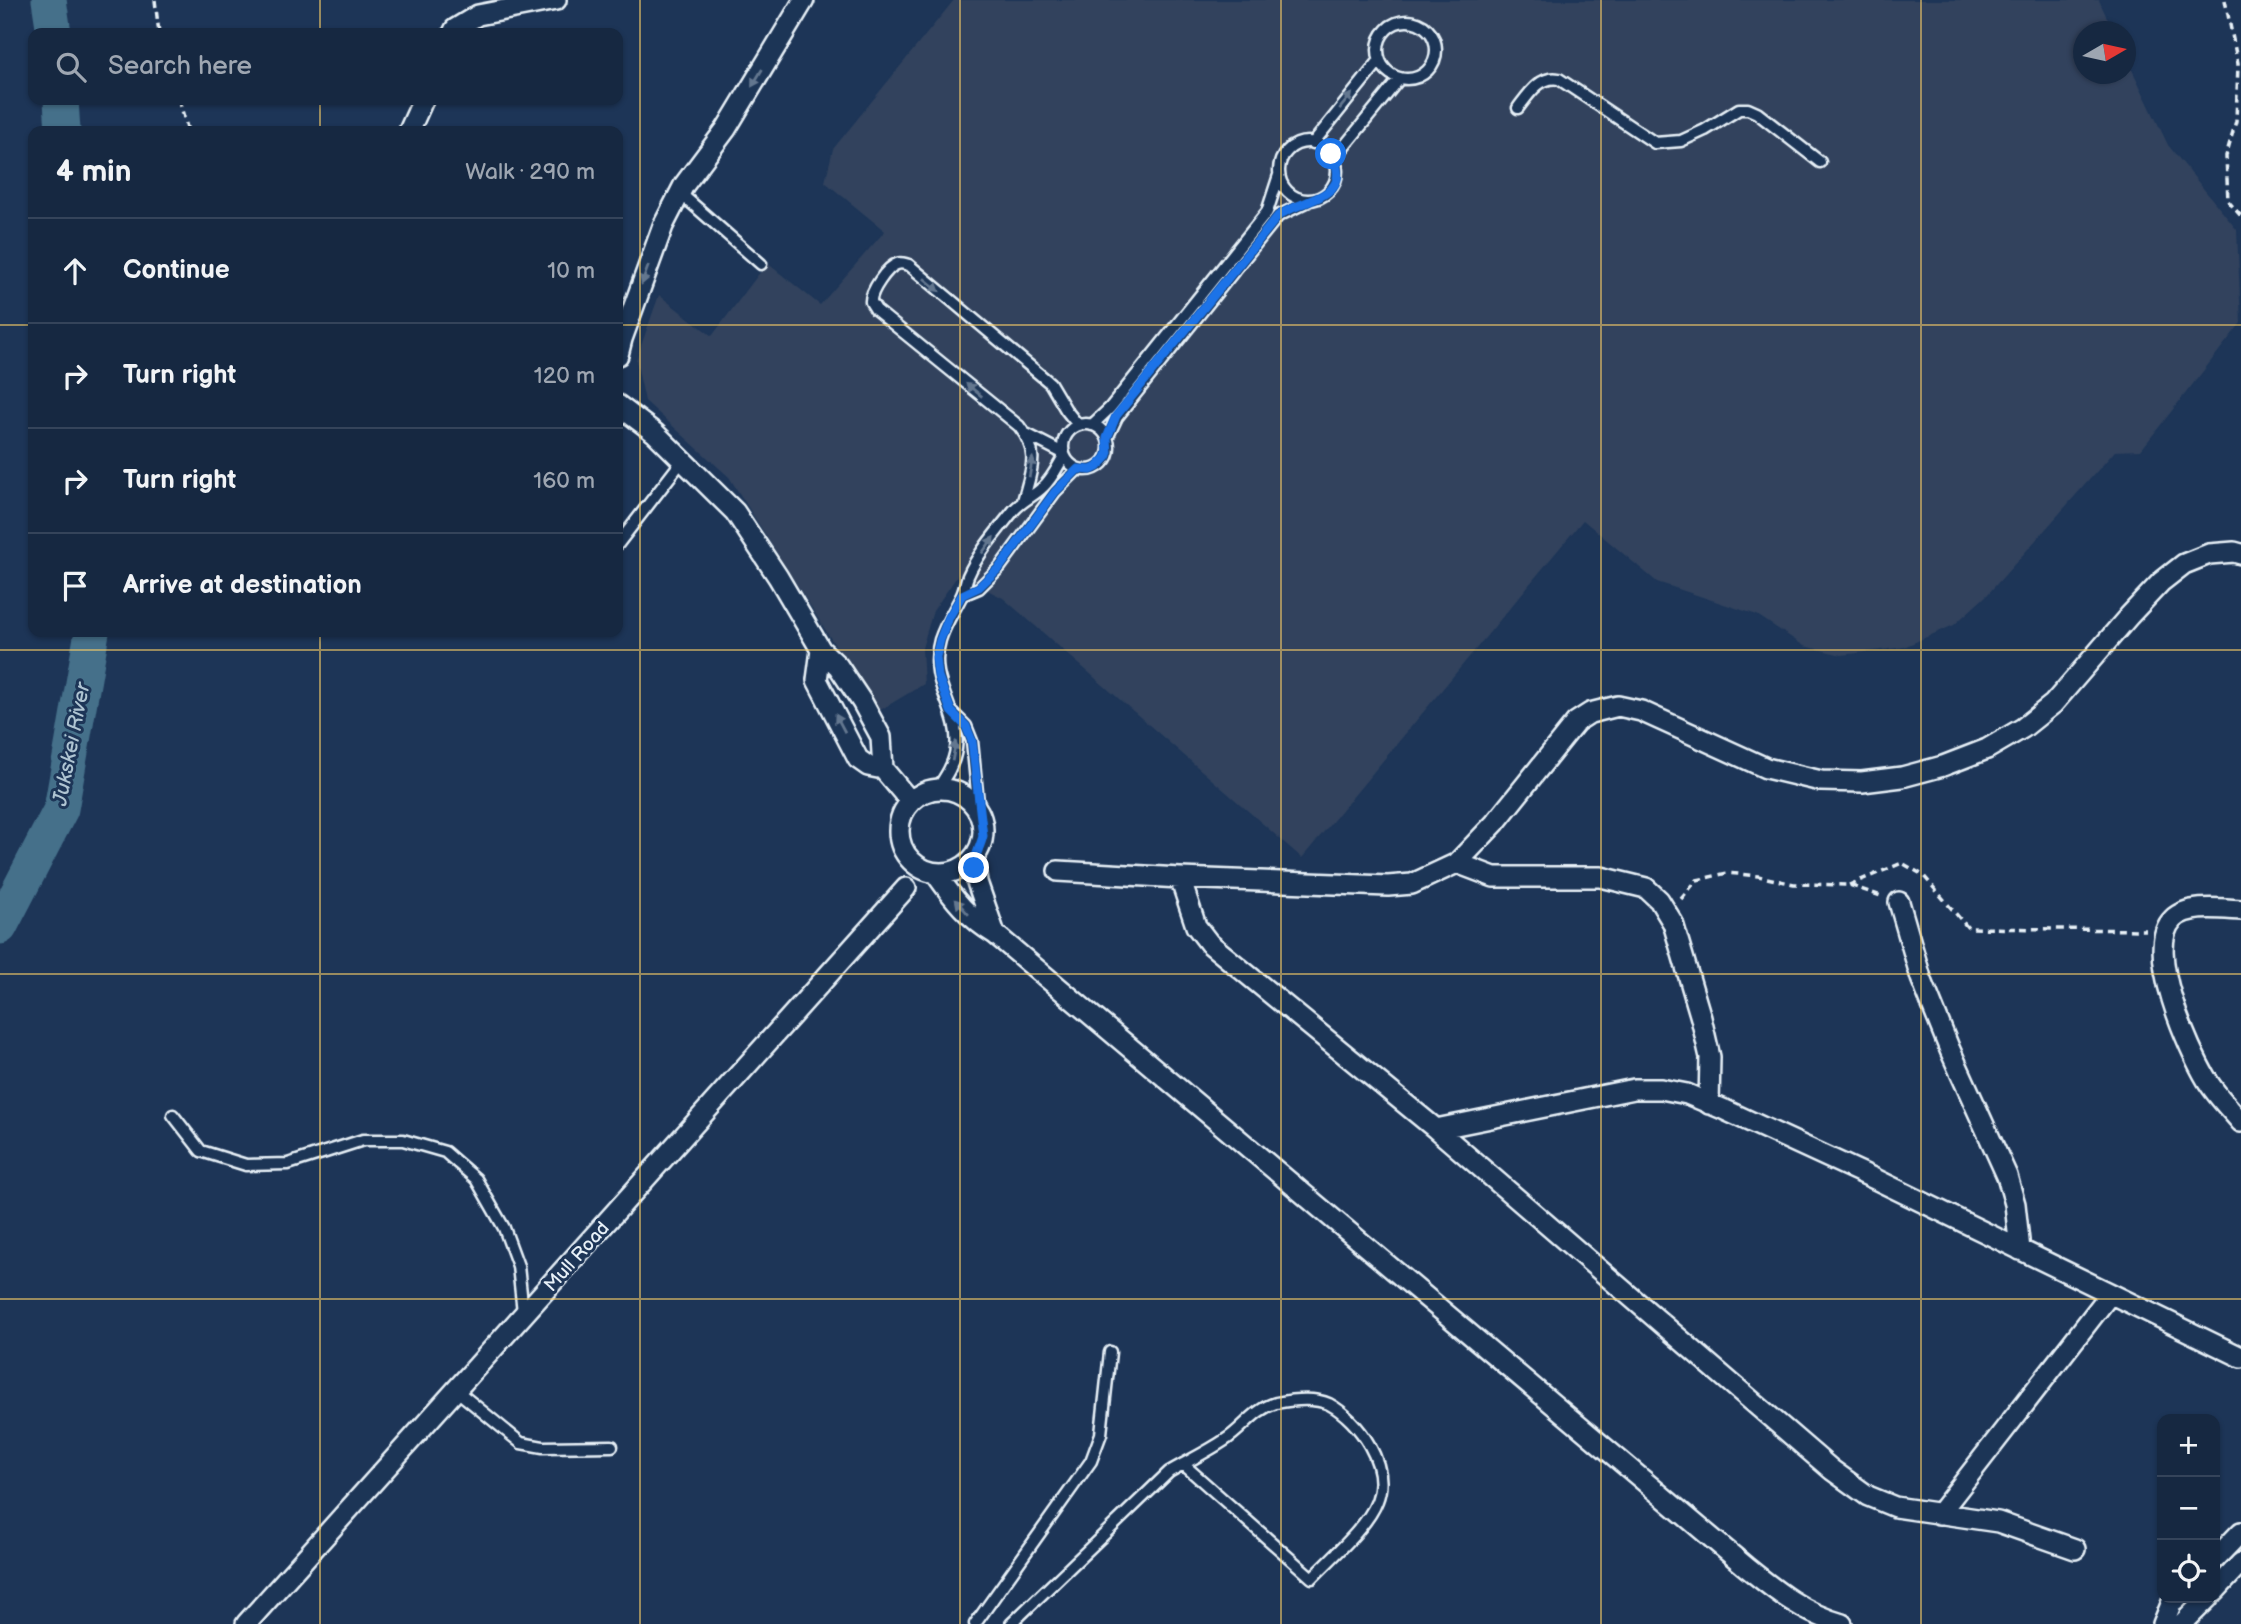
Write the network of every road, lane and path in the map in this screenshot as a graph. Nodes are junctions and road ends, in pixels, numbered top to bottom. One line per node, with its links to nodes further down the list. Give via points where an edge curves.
1 (155, 0): 5 (path)
2 (556, 0): 6 (street, via 478,15)
3 (804, 0): 18 (street, one-way to 18, via 726,129)
4 (2225, 0): 20 (path, via 2238,64 2236,121 2226,156 2228,201)
5 (158, 28)
6 (457, 28)
7 (1380, 60): 8 (lane); 8 (lane, via 1380,41 1391,26 1408,21 1425,28 1435,43 1434,61 1421,75); 14 (lane, one-way to 7)
8 (1400, 78): 15 (lane)
9 (180, 105): 12 (path)
10 (421, 105): 13 (street)
11 (1518, 108): 16 (lane, via 1537,85 1559,79 1655,143 1681,141 1739,109 1748,109)
12 (187, 126)
13 (411, 126)
14 (1312, 143): 15 (lane); 17 (lane, via 1298,144 1285,153)
15 (1334, 159): 19 (lane, via 1337,176 1333,187)
16 (1820, 162)
17 (1279, 174): 19 (lane, via 1290,194); 25 (lane, via 1263,218)
18 (680, 192): 21 (lane); 22 (street, one-way to 22)
19 (1311, 200): 27 (lane, via 1278,216 1116,416)
20 (2241, 216)
21 (761, 264)
22 (623, 335)
23 (623, 409): 29 (street)
24 (1078, 425): 25 (lane); 26 (lane, one-way to 24, via 873,306 872,291 892,266 909,265 1050,383); 28 (lane, via 1065,436)
25 (1092, 425): 27 (lane)
26 (1026, 434): 28 (lane); 31 (lane, one-way to 26, via 1033,462)
27 (1107, 438): 30 (lane, via 1108,452 1102,463 1091,470)
28 (1063, 454): 30 (lane); 31 (lane, via 1042,488)
29 (682, 461): 32 (lane); 35 (street, via 735,512)
30 (1078, 469): 34 (lane, via 1055,492 1000,567 979,587)
31 (1023, 501): 34 (lane, one-way to 31, via 983,551)
32 (623, 538)
33 (2241, 554): 42 (street, via 2208,554 2184,564 2161,582 2053,704 2023,728 1987,749 1902,777 1863,782 1821,780 1766,768 1641,711 1618,706 1590,713 1576,722)
34 (962, 595): 36 (lane, via 936,657)
35 (821, 650): 37 (street, via 838,666 881,737); 37 (street, one-way to 35, via 858,759 817,680)
36 (951, 711): 38 (lane, one-way to 36, via 956,752); 40 (lane, via 966,726 972,741)
37 (883, 769): 39 (street)
38 (938, 788): 39 (street); 40 (street, via 962,794)
39 (910, 802): 44 (street, via 898,826 903,852 923,870)
40 (979, 812): 41 (street, via 983,836)
41 (974, 859): 44 (street, via 956,870); 52 (street)
42 (1457, 863): 45 (street, via 1412,884 1388,886); 50 (street, via 1494,877 1601,877 1646,888)
43 (1058, 871): 45 (street)
44 (936, 874): 52 (street, one-way to 44, via 964,911)
45 (1180, 878): 56 (street, via 1196,926 1209,943)
46 (1849, 885): 48 (path); 50 (path, via 1794,884 1727,873 1697,880); 51 (path, via 1902,863 1923,875 1968,928)
47 (906, 888): 59 (street, Mull Road)
48 (1899, 902): 57 (street, via 1921,978 2007,1176)
49 (2241, 910): 51 (street, via 2191,911 2174,918)
50 (1668, 914): 53 (street, via 1710,1056)
51 (2165, 930): 55 (street, via 2165,976 2179,1020 2207,1081)
52 (995, 934): 76 (street, via 1774,1589 1820,1618)
53 (1709, 1104): 56 (street, via 1687,1094 1633,1089); 57 (street)
54 (173, 1115): 59 (lane, via 201,1151 246,1165 288,1164 363,1140 403,1140 445,1152 476,1179 504,1228 518,1266)
55 (2241, 1122)
56 (1436, 1129): 65 (street, via 1832,1470 1877,1500)
57 (2020, 1250): 58 (street)
58 (2110, 1294): 61 (street); 65 (street)
59 (523, 1315): 62 (street, Mull Road)
60 (1110, 1352): 74 (lane, via 1101,1434 1091,1461)
61 (2241, 1357)
62 (456, 1390): 63 (lane, via 521,1443); 73 (street, Mull Road)
63 (612, 1446)
64 (1183, 1464): 64 (lane, via 1226,1440 1256,1412 1301,1400 1327,1403 1357,1425 1371,1445 1380,1485 1377,1501 1364,1522 1312,1578); 75 (lane, via 1169,1472)
65 (1939, 1514): 67 (street, via 1998,1522)
66 (2241, 1532): 68 (street)
67 (2075, 1549)
68 (2220, 1554)
69 (2241, 1563): 70 (street)
70 (2220, 1586)
71 (2172, 1603): 77 (street)
72 (2203, 1603): 78 (street)
73 (246, 1624)
74 (975, 1624)
75 (1011, 1624)
76 (1842, 1624)
77 (2163, 1624)
78 (2182, 1624)

